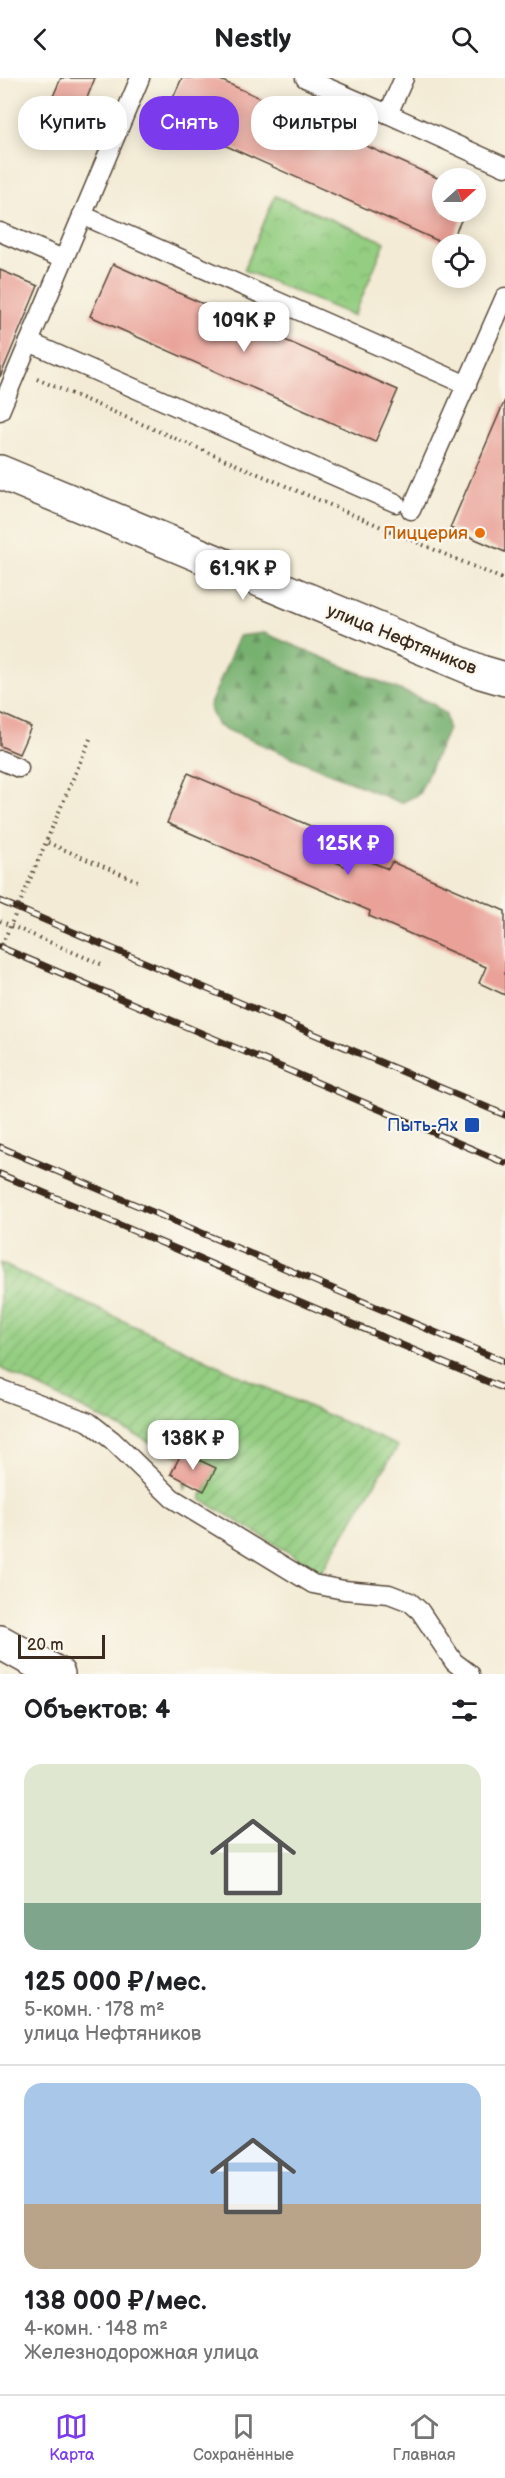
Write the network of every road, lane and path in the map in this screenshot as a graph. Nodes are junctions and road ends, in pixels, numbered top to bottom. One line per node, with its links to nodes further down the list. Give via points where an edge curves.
1 (140, 78): 6 (lane)
2 (305, 78): 4 (lane)
3 (404, 78): 4 (lane)
4 (388, 114): 5 (lane)
5 (505, 167)
6 (82, 215): 8 (lane); 12 (lane)
7 (0, 232): 8 (lane)
8 (63, 259): 10 (lane)
9 (505, 297): 12 (lane)
10 (29, 342): 11 (lane); 12 (lane, via 403,507)
11 (17, 371): 13 (lane); 15 (path)
12 (467, 385)
13 (0, 411)
14 (0, 472): 16 (street, улица Нефтяников)
15 (505, 580)
16 (505, 680)
17 (90, 739): 20 (path)
18 (0, 760): 19 (lane)
19 (19, 768)
20 (46, 842): 21 (path); 23 (path, bridge)
21 (140, 882)
22 (0, 921): 23 (path)
23 (10, 926): 24 (path, bridge); 25 (path)
24 (0, 950)
25 (103, 965)
26 (0, 1389): 29 (lane, via 89,1422 172,1498 313,1584 389,1594 410,1602 454,1662)
27 (0, 1642): 28 (street)
28 (58, 1674)
29 (470, 1674)

